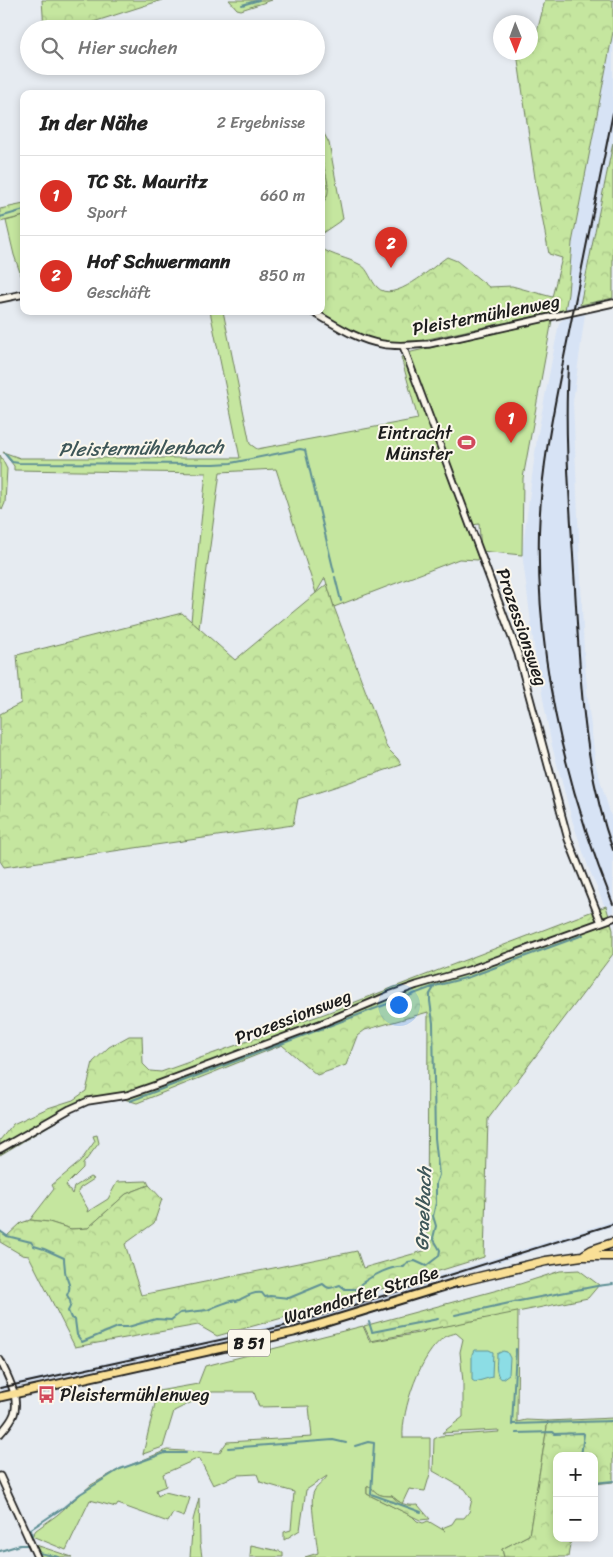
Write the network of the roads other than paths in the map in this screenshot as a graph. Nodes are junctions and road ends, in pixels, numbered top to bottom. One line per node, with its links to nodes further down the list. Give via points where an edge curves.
1 (20, 295): 2 (street)
2 (0, 299)
3 (613, 303): 5 (street, Pleistermühlenweg, via 429,344)
4 (318, 315): 5 (street, Pleistermühlenweg, via 355,335 380,344)
5 (403, 346): 7 (street, Prozessionsweg, via 518,654 568,839)
6 (613, 918): 7 (street, Prozessionsweg)
7 (601, 922): 8 (street, Prozessionsweg, via 476,968 392,994 156,1085 127,1095 88,1101)
8 (0, 1149)
9 (613, 1243): 10 (highway)
10 (582, 1256): 11 (highway, B 51); 12 (highway, Warendorfer Straße / B 51, via 525,1265)
11 (613, 1256)
12 (458, 1282): 14 (main road, Warendorfer Straße / B 51, via 294,1332)
13 (0, 1360): 14 (street)
14 (13, 1394): 15 (main road, Warendorfer Straße / B 51); 16 (street, via 14,1413)
15 (0, 1397)
16 (0, 1434)
17 (0, 1476): 18 (street)
18 (38, 1557)

